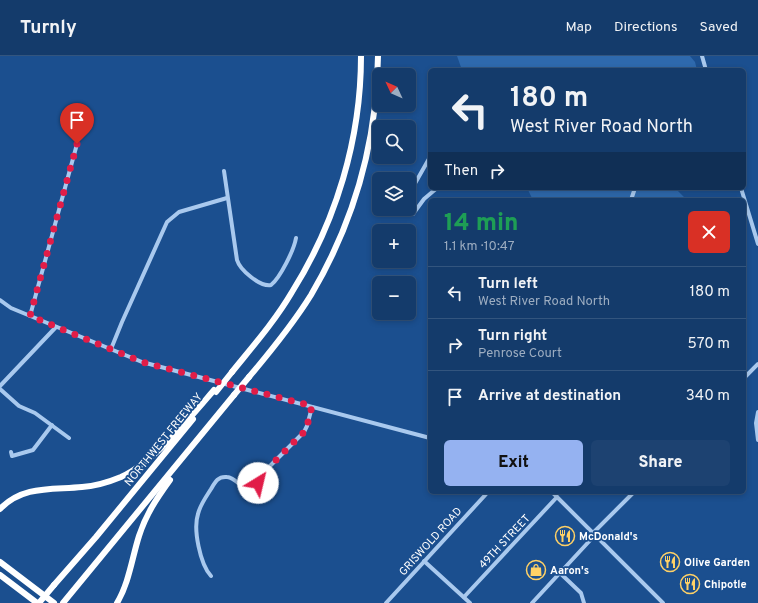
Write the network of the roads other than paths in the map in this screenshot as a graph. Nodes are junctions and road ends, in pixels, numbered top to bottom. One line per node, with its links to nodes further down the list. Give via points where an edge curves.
1 (361, 56): 22 (highway, bridge, via 355,131 335,205 325,231 282,309)
2 (378, 56): 25 (highway, bridge, via 376,101 371,134 361,179 346,224 310,296 284,333)
3 (702, 56): 4 (street)
4 (705, 68)
5 (77, 144): 16 (street)
6 (428, 161): 8 (street)
7 (224, 171): 10 (street)
8 (416, 182)
9 (435, 190): 12 (street)
10 (227, 198): 13 (street, via 239,265 261,284 268,286 275,281); 18 (street, via 179,212 167,222)
11 (746, 204): 14 (street)
12 (416, 210)
13 (296, 238)
14 (758, 244)
15 (0, 300): 16 (street)
16 (30, 316): 17 (street)
17 (56, 327): 18 (street); 21 (street)
18 (111, 350): 23 (street, via 142,362)
19 (758, 364): 20 (street)
20 (746, 376)
21 (0, 388): 26 (street, via 19,406)
22 (215, 391): 35 (highway, via 165,443 131,471 95,485 26,492 13,498); 43 (highway, NORTHWEST FREEWAY, bridge, via 96,537)
23 (312, 406): 27 (street); 41 (street, via 304,432 253,487 245,488 230,477 220,477 216,480 198,514 196,524 201,559)
24 (758, 412): 29 (street)
25 (219, 414): 45 (highway); 46 (highway, via 144,520 123,592)
26 (52, 425): 28 (street); 30 (street, via 33,450 12,456)
27 (428, 437)
28 (69, 438)
29 (758, 440)
30 (11, 452)
31 (486, 494): 37 (street, GRISWOLD ROAD)
32 (554, 494): 34 (street)
33 (632, 494): 36 (street)
34 (557, 497): 36 (street); 42 (street, 49TH STREET)
35 (0, 509)
36 (594, 534): 39 (street); 51 (street)
37 (424, 561): 42 (street); 47 (street, GRISWOLD ROAD)
38 (0, 562): 44 (highway)
39 (560, 573): 49 (street); 50 (street, via 581,593)
40 (0, 575): 43 (highway)
41 (211, 576)
42 (464, 597): 48 (street)
43 (38, 603)
44 (54, 603)
45 (64, 603)
46 (117, 603)
47 (386, 603)
48 (470, 603)
49 (532, 603)
50 (584, 603)
51 (663, 603)

